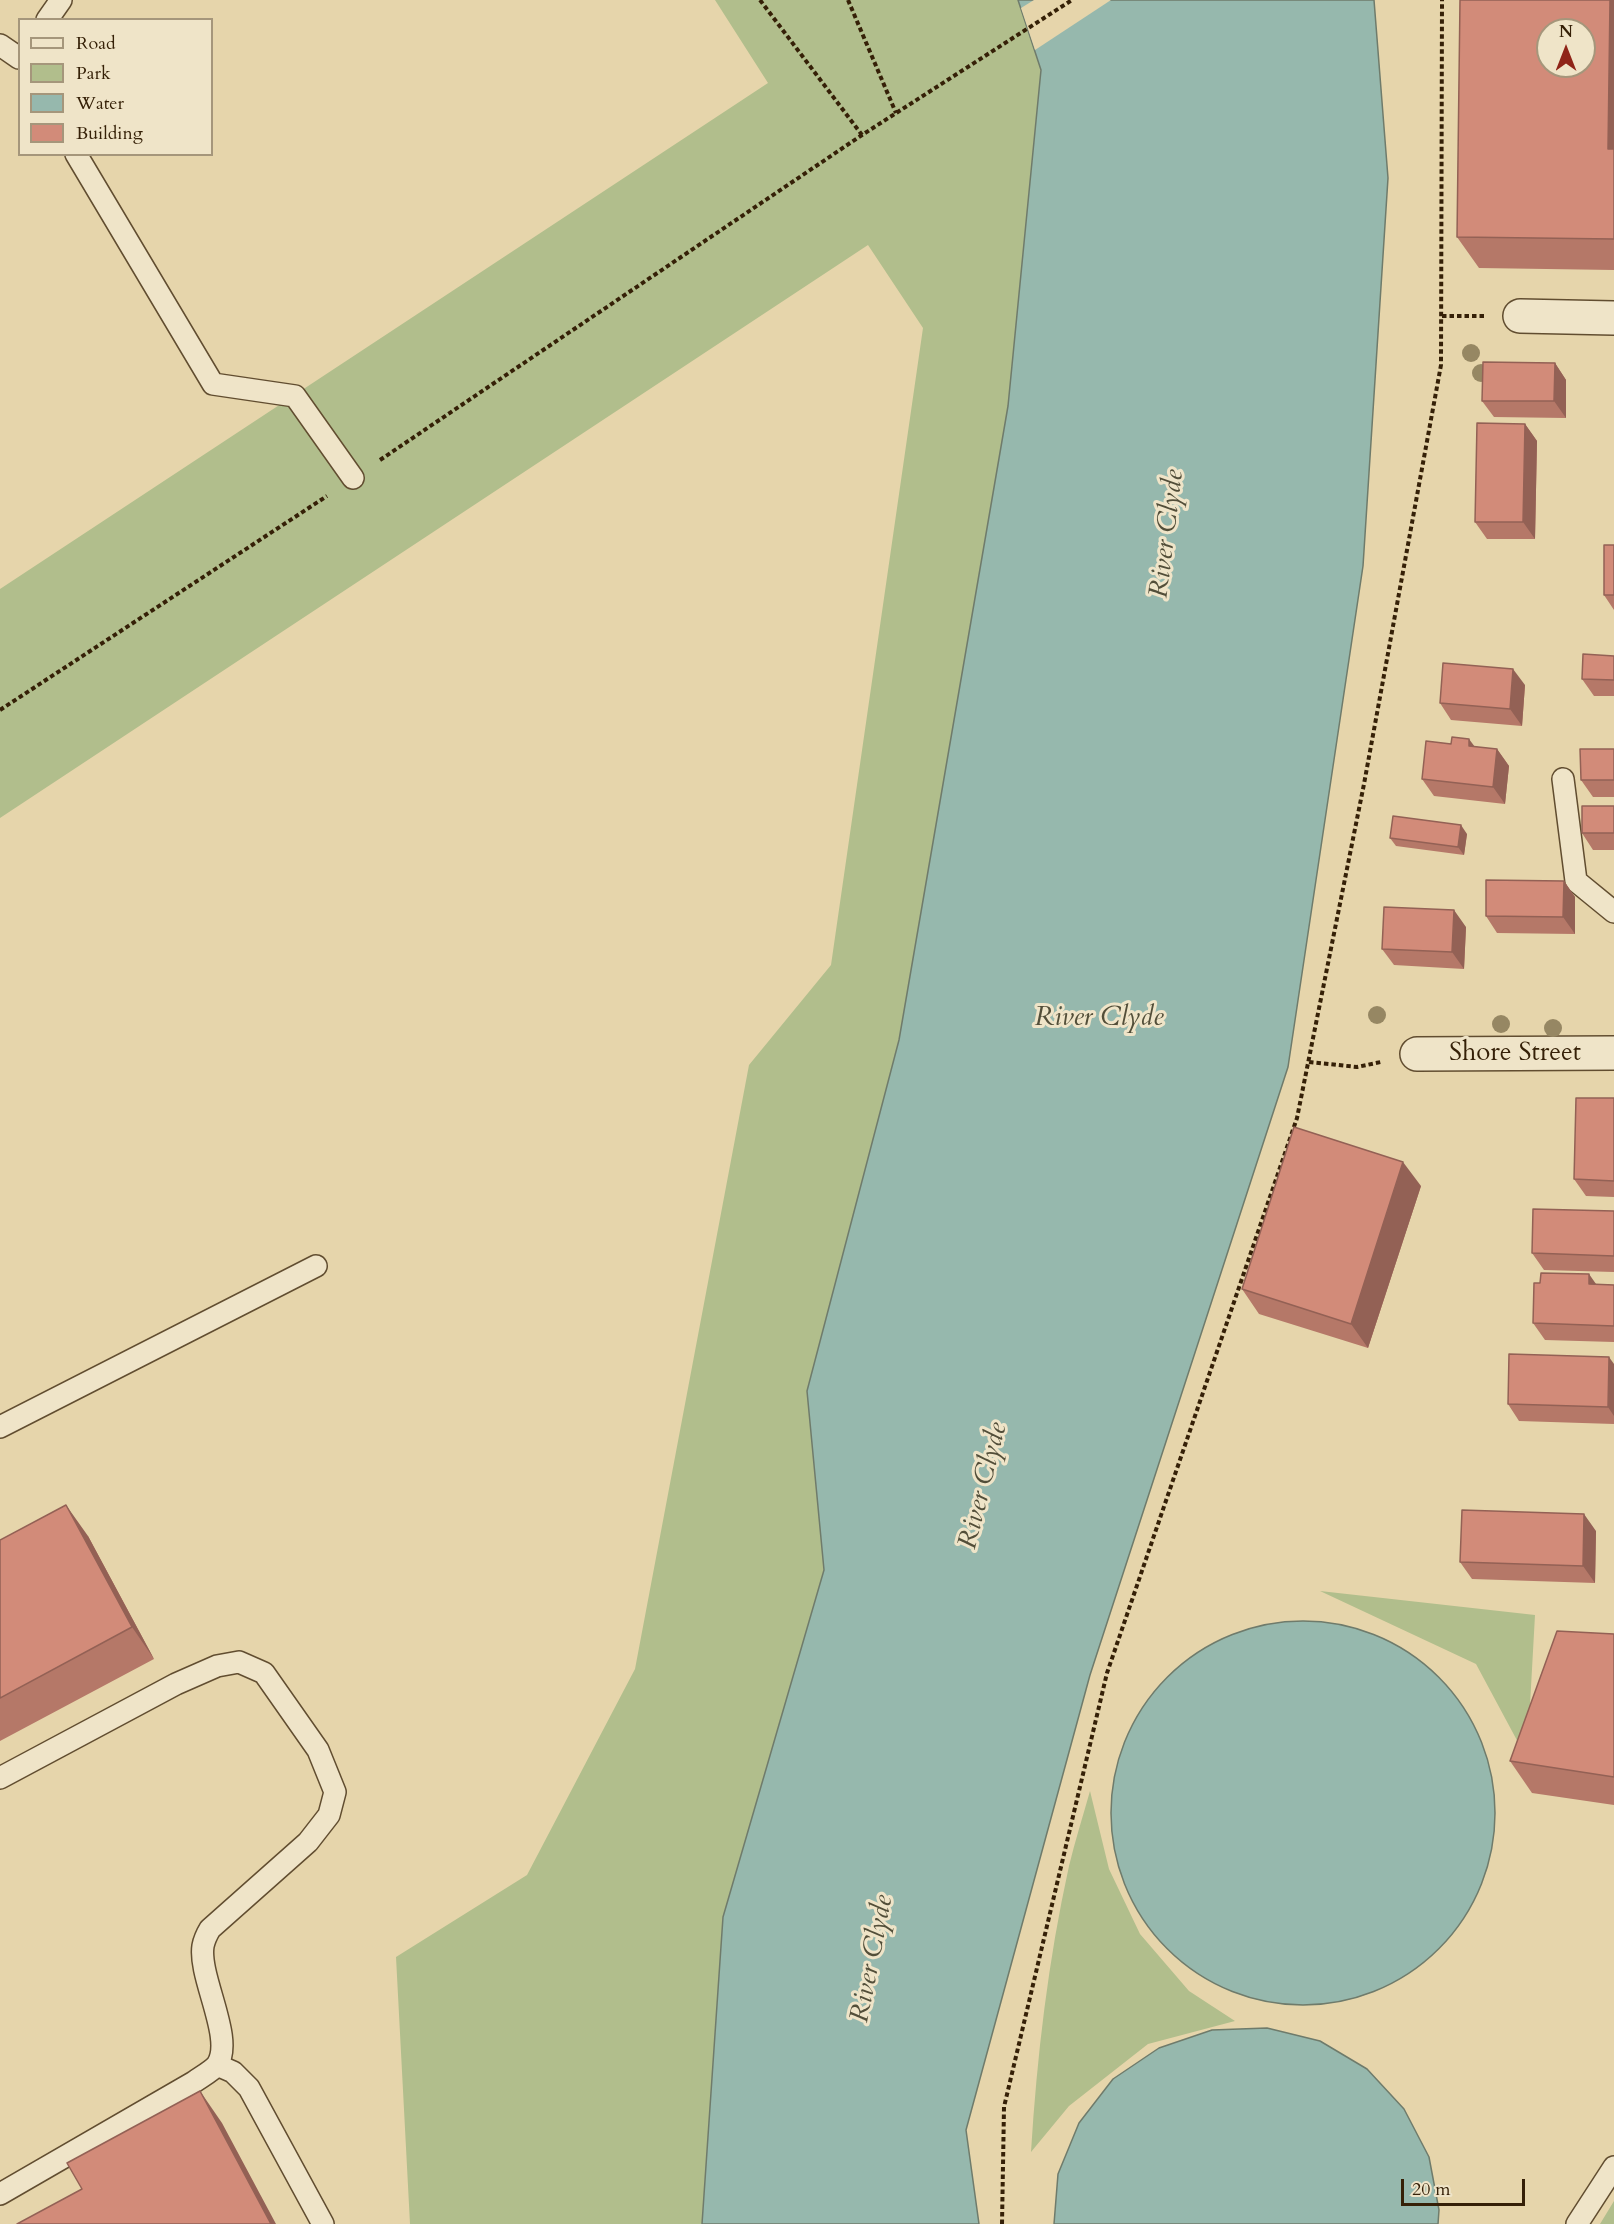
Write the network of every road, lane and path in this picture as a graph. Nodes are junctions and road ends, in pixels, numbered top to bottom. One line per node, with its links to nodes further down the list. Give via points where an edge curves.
1 (61, 0): 6 (lane)
2 (760, 0): 10 (path)
3 (848, 0): 9 (path)
4 (1072, 0): 9 (path)
5 (1442, 0): 20 (path, via 1441,365)
6 (48, 18)
7 (0, 45): 8 (lane)
8 (18, 57)
9 (896, 113): 10 (path)
10 (861, 135): 14 (path)
11 (77, 156): 14 (lane, via 213,384 295,396)
12 (1520, 316): 13 (street)
13 (1614, 318)
14 (353, 478): 15 (path)
15 (0, 710)
16 (1563, 779): 17 (lane, via 1576,881)
17 (1614, 912)
18 (1614, 1053): 19 (street, Shore Street)
19 (1417, 1054): 20 (path, via 1358,1067)
20 (1309, 1062): 28 (path, via 1297,1118 1107,1673 1004,2107)
21 (316, 1266): 22 (lane)
22 (0, 1427)
23 (0, 1778): 24 (lane, via 217,1666 239,1662 264,1673 318,1750 335,1792 329,1815 308,1842 210,1929 203,1947 205,1975 222,2050)
24 (217, 2065): 26 (lane); 27 (lane, via 233,2072 249,2088)
25 (1614, 2168): 29 (lane)
26 (0, 2194)
27 (323, 2224)
28 (1002, 2224)
29 (1577, 2224)

